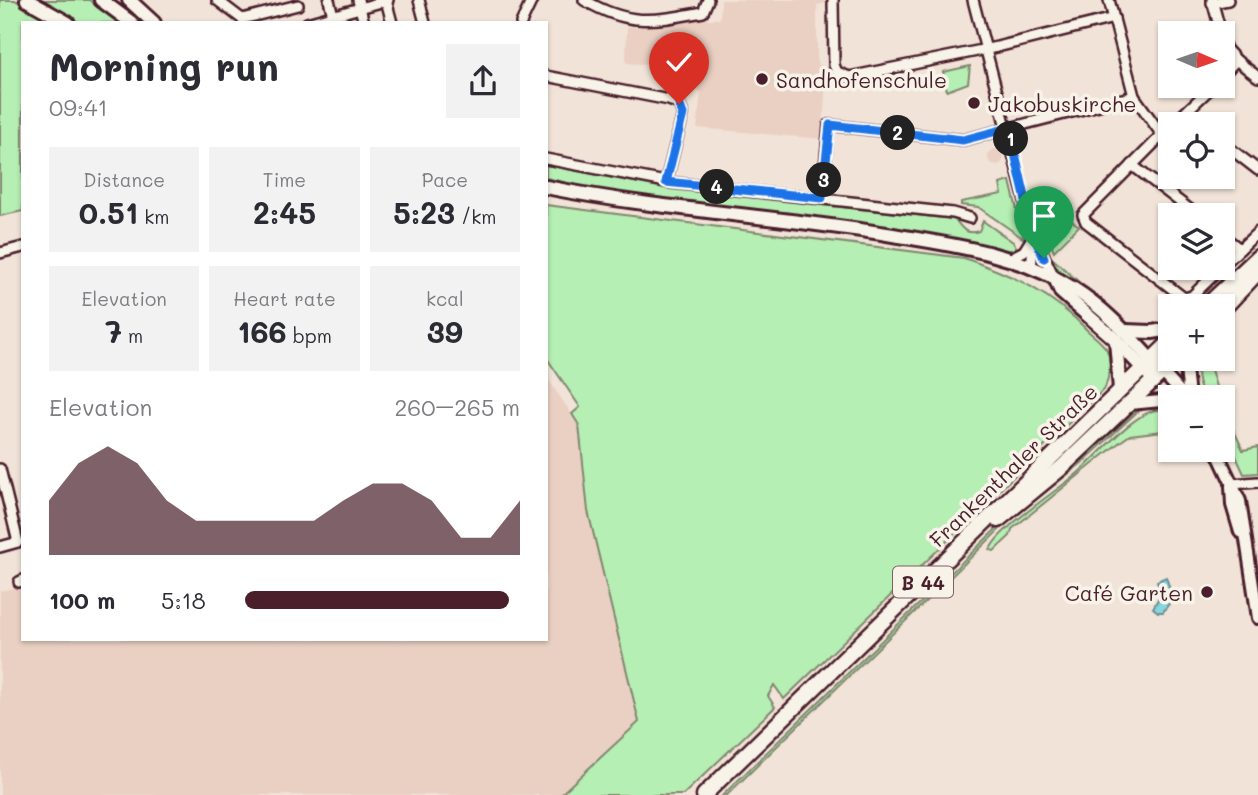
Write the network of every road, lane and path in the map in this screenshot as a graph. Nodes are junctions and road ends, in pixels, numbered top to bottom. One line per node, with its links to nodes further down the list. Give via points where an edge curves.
1 (27, 0): 20 (main road)
2 (101, 0): 21 (main road)
3 (129, 0): 22 (main road)
4 (217, 0): 16 (street, via 242,19)
5 (329, 0): 19 (street)
6 (386, 0): 17 (street); 25 (street)
7 (419, 0): 26 (street)
8 (532, 0): 27 (street)
9 (584, 0): 10 (street, via 618,17 646,22 703,12)
10 (708, 0)
11 (833, 0): 29 (street, via 834,65 842,76)
12 (973, 0): 29 (street)
13 (1109, 0): 18 (street)
14 (1228, 0): 15 (street)
15 (1212, 1): 28 (street)
16 (298, 2): 23 (street)
17 (359, 4): 19 (street); 24 (street)
18 (1114, 18): 29 (street); 33 (street)
19 (334, 19)
20 (64, 21)
21 (129, 21)
22 (151, 21)
23 (304, 21)
24 (363, 21)
25 (391, 21)
26 (424, 21)
27 (522, 21)
28 (1218, 21)
29 (987, 49): 36 (street)
30 (1236, 60): 32 (street)
31 (548, 76): 43 (street, via 679,104 683,114)
32 (1258, 77)
33 (1133, 96): 36 (street); 37 (street)
34 (1201, 98): 35 (street)
35 (1186, 112)
36 (1009, 128): 45 (street, via 963,140 830,125); 49 (street)
37 (1158, 130)
38 (1158, 139): 41 (street)
39 (1235, 152): 42 (street)
40 (548, 159): 43 (street)
41 (1132, 164): 46 (street); 60 (street, via 1083,215)
42 (1258, 170)
43 (666, 182): 45 (street)
44 (548, 187): 56 (main road, via 859,229 972,248)
45 (822, 198): 47 (street, via 953,213)
46 (1182, 203)
47 (970, 219)
48 (1258, 232): 52 (street)
49 (1034, 235): 56 (street, via 1024,251); 57 (street); 59 (street)
50 (1235, 245): 52 (street)
51 (21, 248): 53 (street)
52 (1240, 249): 54 (street)
53 (0, 253)
54 (1235, 254)
55 (1258, 257): 63 (main road)
56 (1009, 259): 57 (main road)
57 (1031, 268): 59 (main road)
58 (1258, 272): 64 (main road)
59 (1055, 278): 66 (main road, via 1093,302)
60 (1158, 278)
61 (1161, 280): 62 (street, via 1184,298)
62 (1209, 280)
63 (1219, 294)
64 (1235, 296)
65 (1158, 331): 66 (main road)
66 (1121, 335): 68 (main road); 73 (main road)
67 (1158, 353): 68 (main road, Frankenthaler Straße / B 44)
68 (1147, 364): 70 (main road); 73 (main road, Frankenthaler Straße / B 44)
69 (1163, 371): 70 (main road, Frankenthaler Straße / B 44)
70 (1158, 376): 71 (street); 72 (street); 75 (main road, Frankenthaler Straße / B 44)
71 (1163, 385)
72 (1170, 385)
73 (1120, 390): 82 (main road, Frankenthaler Straße / B 44)
74 (1158, 399): 75 (street)
75 (1128, 404): 83 (main road, Frankenthaler Straße / B 44, via 999,520)
76 (1221, 462): 79 (street)
77 (0, 469): 80 (street, via 18,542)
78 (1258, 482): 79 (street)
79 (1231, 484): 81 (street, via 1240,501)
80 (0, 547)
81 (1258, 618)
82 (704, 795)
83 (716, 795)

